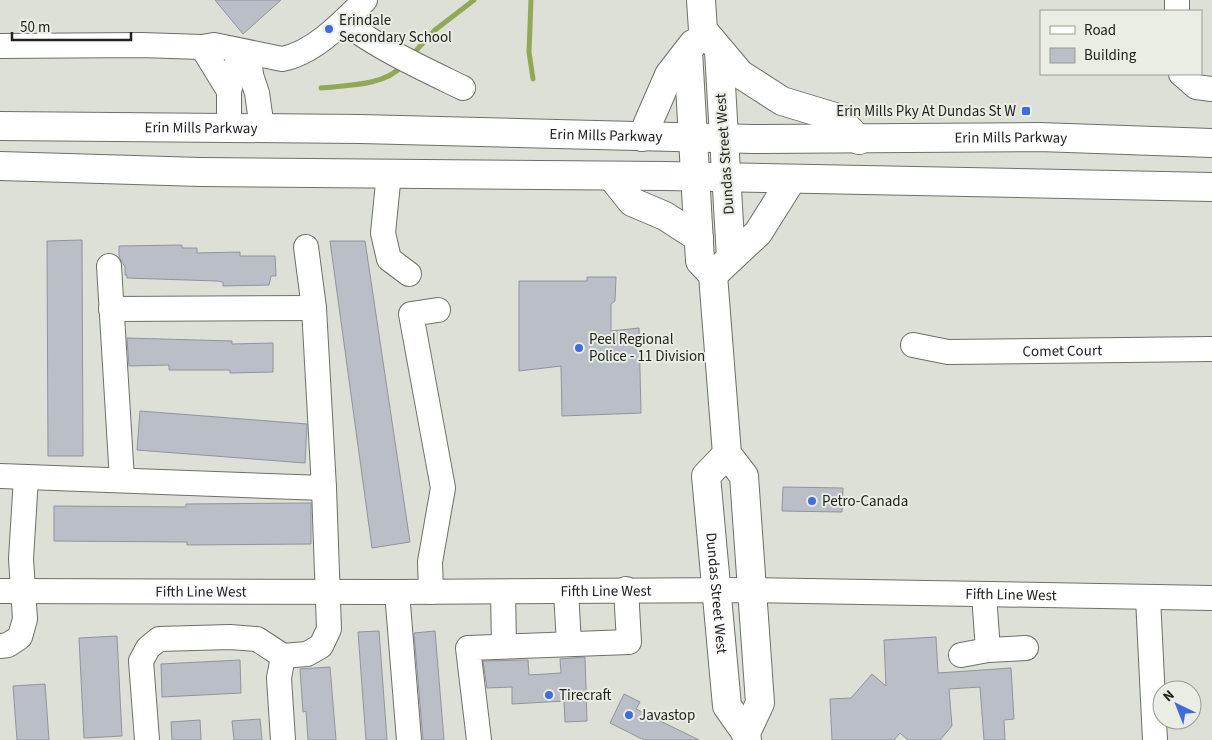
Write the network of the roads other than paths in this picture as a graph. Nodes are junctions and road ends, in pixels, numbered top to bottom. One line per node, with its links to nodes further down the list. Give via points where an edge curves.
1 (366, 0): 3 (street)
2 (702, 0): 4 (main road, Dundas Street West)
3 (344, 22): 9 (street, via 306,50); 11 (street, via 408,61)
4 (696, 40): 7 (main road); 18 (main road, via 669,75); 19 (main road, Dundas Street West)
5 (0, 46): 6 (street)
6 (202, 48): 8 (street, via 214,44); 13 (street)
7 (719, 51): 20 (main road, Dundas Street West); 21 (main road, via 740,74 770,95 838,118)
8 (244, 52): 9 (street); 13 (street); 14 (street)
9 (282, 59): 14 (street, via 266,75)
10 (1182, 75): 12 (street, via 1196,87)
11 (463, 88)
12 (1212, 89)
13 (229, 91): 16 (street)
14 (257, 93): 17 (street)
15 (0, 126): 16 (main road, Erin Mills Parkway)
16 (229, 128): 17 (main road, Erin Mills Parkway)
17 (262, 128): 18 (main road, Erin Mills Parkway)
18 (642, 137): 19 (main road, Erin Mills Parkway)
19 (693, 138): 20 (main road, Erin Mills Parkway); 25 (main road, Dundas Street West)
20 (724, 138): 21 (main road, Erin Mills Parkway); 27 (main road, Dundas Street West)
21 (859, 140): 22 (main road, Erin Mills Parkway, via 1038,137)
22 (1212, 144)
23 (0, 166): 24 (main road)
24 (389, 173): 26 (main road); 34 (street, via 383,233 389,259)
25 (696, 176): 26 (main road); 27 (main road); 30 (main road, Dundas Street West)
26 (612, 177): 30 (main road, via 632,202 665,216)
27 (727, 177): 28 (main road); 33 (main road, Dundas Street West)
28 (792, 179): 29 (main road); 33 (main road, via 758,233)
29 (1212, 187)
30 (698, 238): 33 (main road, Dundas Street West, via 700,261)
31 (306, 247): 35 (street)
32 (108, 266): 36 (street)
33 (722, 267): 40 (main road, Dundas Street West)
34 (409, 274)
35 (314, 308): 36 (street); 44 (street)
36 (111, 309): 43 (street)
37 (438, 310): 52 (street, via 411,314 443,488 430,562)
38 (913, 345): 39 (street, Comet Court, via 948,352)
39 (1212, 349)
40 (727, 454): 47 (main road, Dundas Street West, via 706,476); 48 (main road, Dundas Street West, via 744,476)
41 (0, 476): 42 (street)
42 (26, 477): 43 (street); 49 (street, via 21,559)
43 (122, 480): 44 (street)
44 (324, 488): 50 (street)
45 (626, 589): 46 (street, Fifth Line West); 47 (street, Fifth Line West); 57 (street, via 629,642)
46 (566, 590): 53 (street, Fifth Line West); 57 (street)
47 (716, 590): 48 (street, Fifth Line West); 64 (main road, Dundas Street West, via 727,706)
48 (752, 590): 54 (street, Fifth Line West); 64 (main road, Dundas Street West, via 760,703)
49 (11, 591): 50 (street, Fifth Line West); 58 (street, via 24,619 20,638)
50 (328, 591): 51 (street, Fifth Line West); 63 (street, via 329,629 321,646 307,654)
51 (397, 592): 52 (street, Fifth Line West); 67 (street)
52 (431, 592): 53 (street, Fifth Line West)
53 (502, 592): 59 (street)
54 (984, 595): 55 (street, Fifth Line West); 61 (street)
55 (1148, 598): 56 (street, Fifth Line West); 69 (street)
56 (1212, 598)
57 (569, 644): 59 (street)
58 (0, 646)
59 (504, 646): 68 (street, via 468,648)
60 (1026, 648): 61 (street)
61 (988, 650): 62 (street)
62 (961, 655)
63 (283, 656): 65 (street, via 257,640 230,637 159,639 148,648 141,661); 66 (street, via 279,678)
64 (747, 737)
65 (147, 740)
66 (283, 740)
67 (409, 740)
68 (479, 740)
69 (1155, 740)

